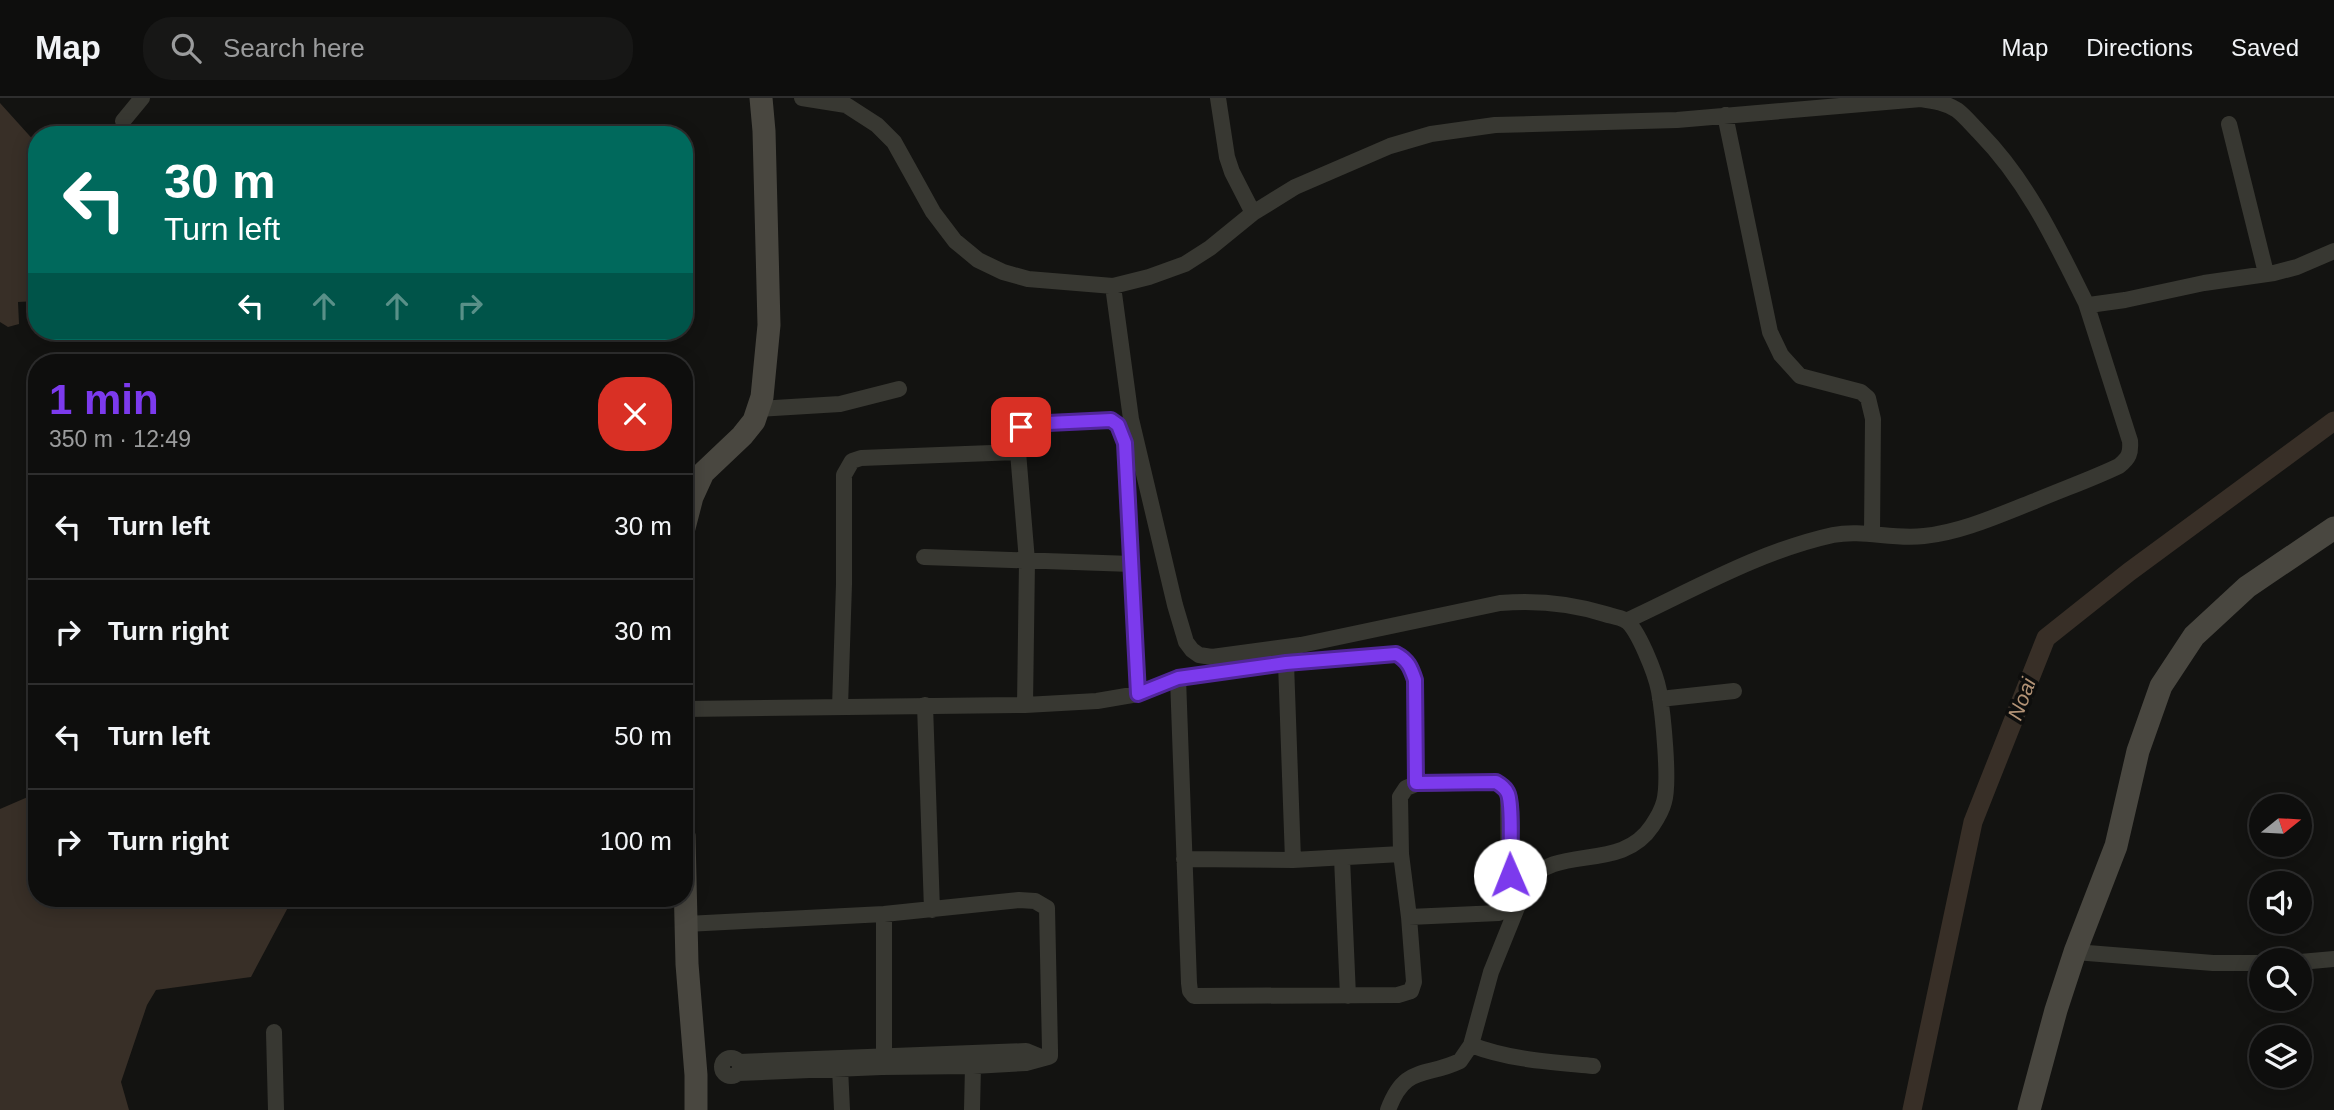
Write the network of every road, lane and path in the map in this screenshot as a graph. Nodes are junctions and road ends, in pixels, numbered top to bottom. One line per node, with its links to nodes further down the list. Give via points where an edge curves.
1 (142, 98): 8 (street)
2 (761, 98): 16 (street, via 769,325)
3 (802, 98): 5 (street)
4 (1218, 98): 10 (street, via 1227,157)
5 (849, 102): 13 (street, via 894,142 933,212 955,241 978,260 1028,279)
6 (1957, 104): 7 (street, via 1921,99); 14 (street, via 2041,213)
7 (1725, 116): 10 (street, via 1495,125 1431,135 1390,146 1295,187); 20 (street, via 1770,332 1781,355 1800,376 1861,391 1868,398 1873,419)
8 (123, 121)
9 (2230, 124): 12 (street)
10 (1253, 213): 13 (street, via 1185,264)
11 (2334, 251): 12 (street, via 2297,267)
12 (2266, 273): 14 (street, via 2092,306)
13 (1113, 286): 24 (street, via 1131,419 1158,538 1186,642 1199,655 1301,645 1500,603 1558,603)
14 (2085, 303): 20 (street, via 2130,441 2127,459 2080,483 1950,532 1898,537)
15 (899, 389): 16 (street, via 840,404)
16 (758, 409): 18 (street, via 742,436 703,473)
17 (1018, 452): 22 (street); 23 (street, via 1017,433 1027,424 1111,420 1118,425 1125,443); 32 (street, via 852,461 844,475)
18 (693, 495)
19 (2334, 528): 44 (street, via 2247,587 2194,636 2161,685 2138,751 2116,846)
20 (1872, 534): 24 (street, via 1836,535 1792,545)
21 (924, 557): 22 (street)
22 (1027, 561): 23 (street); 31 (street)
23 (1132, 564): 28 (street)
24 (1626, 621): 29 (street, via 1645,648)
25 (1286, 663): 26 (street); 34 (street, via 1378,654 1405,659 1415,680); 38 (street)
26 (1178, 678): 28 (street); 37 (street)
27 (1734, 691): 29 (street)
28 (1138, 694): 31 (street)
29 (1660, 699): 50 (street, via 1664,802 1652,825 1640,841 1614,854 1557,863 1533,875 1491,972)
30 (925, 705): 31 (street); 32 (street); 40 (street)
31 (1025, 705)
32 (840, 707): 33 (street)
33 (693, 709)
34 (1416, 783): 35 (street, via 1400,797); 42 (street, via 1496,782 1504,787 1509,805 1510,898 1509,906 1499,913)
35 (1401, 854): 36 (street); 42 (street)
36 (1342, 858): 38 (street); 48 (street)
37 (1184, 859): 38 (street); 48 (street, via 1189,983 1194,996)
38 (1293, 860)
39 (686, 907): 43 (street)
40 (932, 910): 41 (street); 52 (street, via 1019,900 1047,908 1050,1056)
41 (884, 914): 43 (street); 51 (street)
42 (1409, 917): 48 (street, via 1411,991)
43 (686, 923): 56 (street)
44 (2075, 952): 47 (street); 63 (street)
45 (2334, 959): 46 (street)
46 (2312, 961)
47 (2249, 963)
48 (1348, 996)
49 (274, 1032): 58 (street)
50 (1471, 1045): 54 (street, via 1516,1058); 62 (street, via 1460,1061 1403,1082)
51 (884, 1055): 52 (street, via 1026,1051); 55 (street)
52 (1043, 1058): 53 (street)
53 (973, 1066): 57 (street); 61 (street)
54 (1593, 1066)
55 (732, 1067): 56 (street); 57 (street)
56 (695, 1068): 59 (street)
57 (840, 1068): 60 (street)
58 (276, 1110)
59 (696, 1110)
60 (842, 1110)
61 (972, 1110)
62 (1388, 1110)
63 (2029, 1110)

